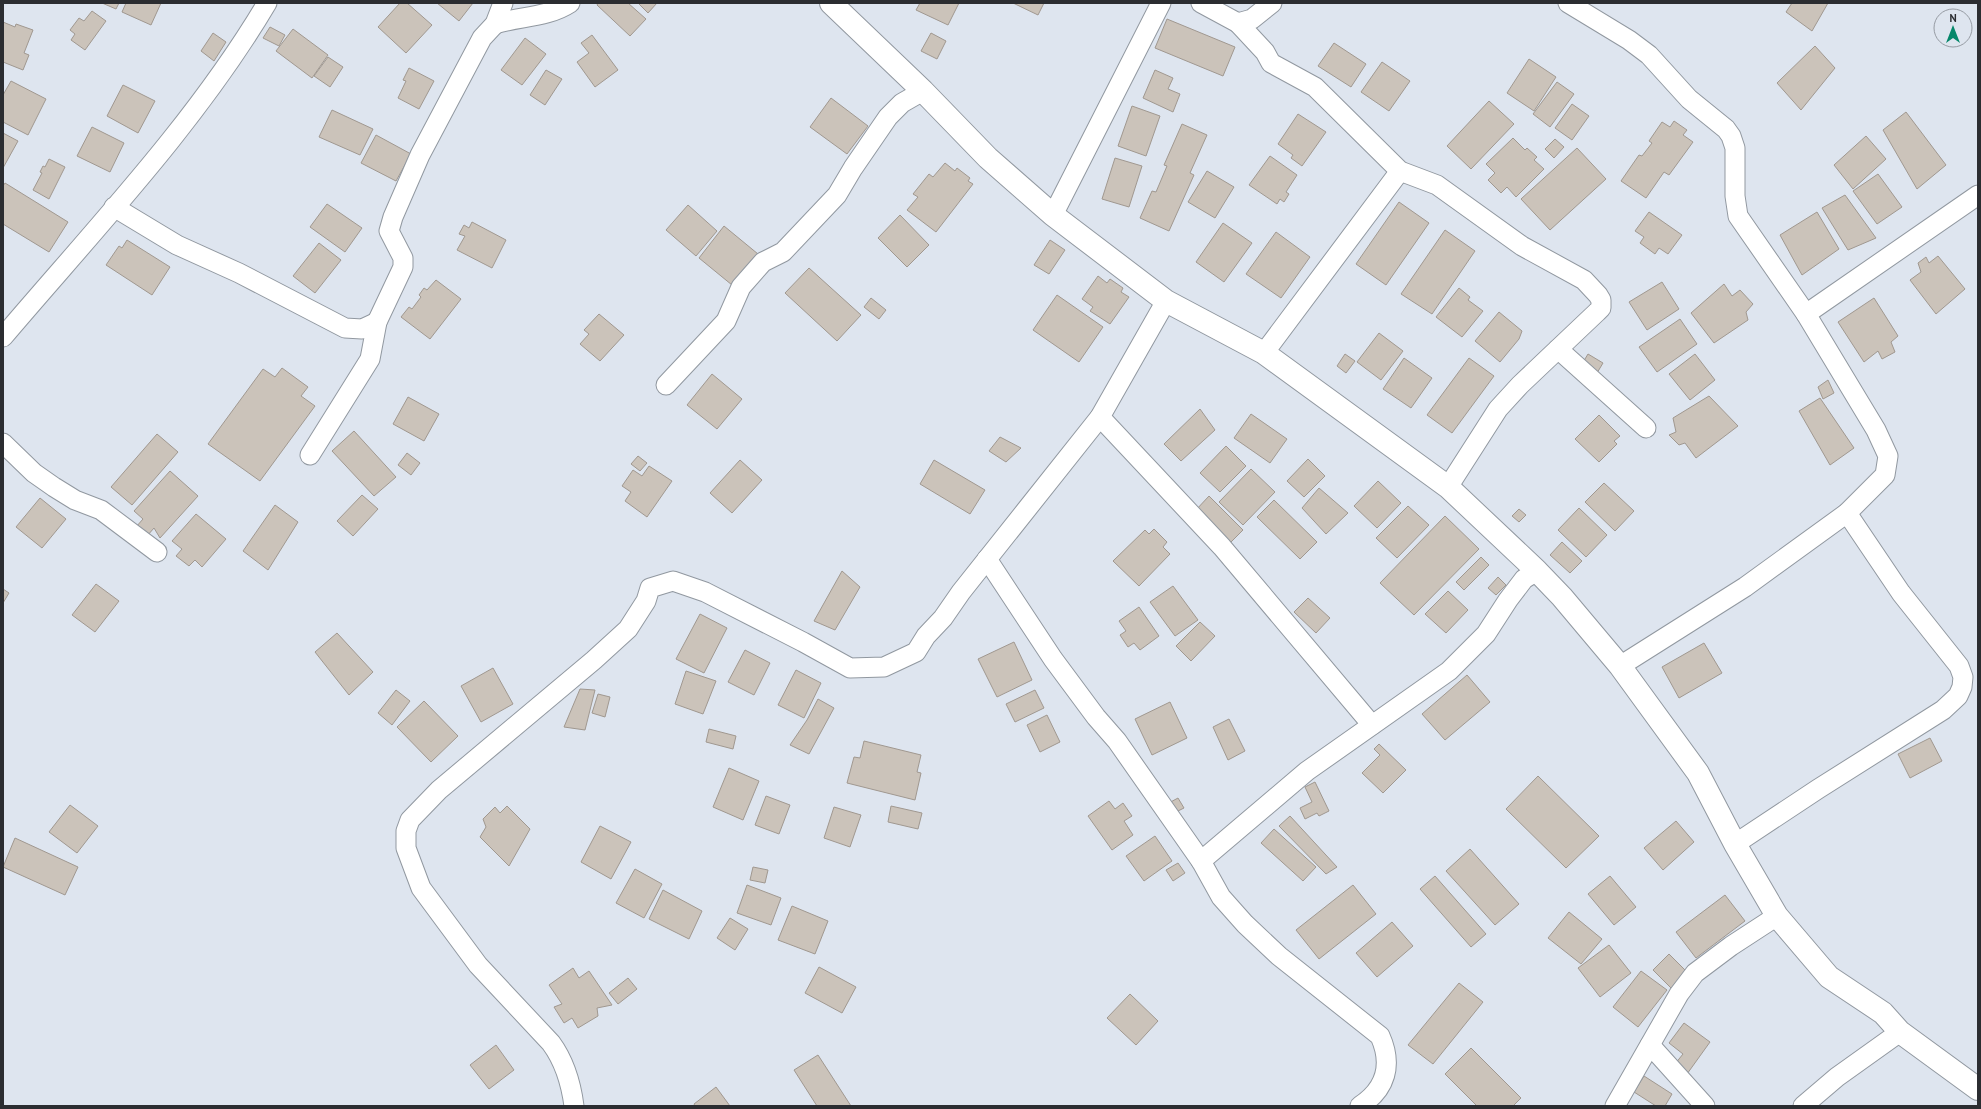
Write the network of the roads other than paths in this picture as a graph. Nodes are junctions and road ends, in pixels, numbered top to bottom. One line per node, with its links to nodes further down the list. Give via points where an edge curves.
1 (267, 3): 16 (street, via 251,30 185,122)
2 (503, 3): 12 (street)
3 (523, 3): 10 (street)
4 (570, 3): 10 (street, via 559,10)
5 (831, 3): 13 (street)
6 (1161, 3): 17 (street)
7 (1201, 3): 11 (street)
8 (1272, 3): 11 (street, via 1252,19)
9 (1568, 3): 19 (street, via 1649,55 1689,99 1726,129 1735,148 1735,196 1738,216)
10 (541, 15): 12 (street, via 514,18)
11 (1238, 23): 14 (street, via 1265,52 1271,63 1315,87)
12 (494, 24): 20 (street, via 482,38 420,155 393,217 389,231 402,258 403,267)
13 (923, 91): 17 (street, via 988,158); 24 (street, via 902,104 888,117 838,195 784,252 763,262 741,287 726,321)
14 (1400, 171): 22 (street, via 1437,186 1522,246 1584,280 1598,295 1601,308); 23 (street)
15 (1978, 195): 19 (street)
16 (114, 208): 20 (street, via 177,245 246,276 345,328 362,329); 21 (street)
17 (1053, 215): 18 (street)
18 (1166, 301): 23 (street); 25 (street)
19 (1806, 314): 30 (street, via 1876,430 1888,456 1885,475)
20 (377, 322): 28 (street, via 370,359)
21 (3, 337)
22 (1558, 349): 26 (street); 29 (street, via 1498,409)
23 (1264, 353): 29 (street)
24 (666, 385)
25 (1100, 417): 32 (street); 35 (street, via 1222,547)
26 (1646, 428)
27 (3, 443): 31 (street, via 34,472 75,500 101,510)
28 (310, 455)
29 (1448, 486): 33 (street)
30 (1847, 513): 34 (street, via 1739,591); 36 (street, via 1908,603 1959,666 1963,677 1962,687 1958,696 1924,724)
31 (157, 552)
32 (987, 559): 37 (street, via 1053,659 1117,741); 42 (street, via 916,652 884,667 850,668 705,592 672,581 650,588 646,601 628,629 439,790 410,820 406,831 406,848 421,888 478,965 552,1043 562,1058 572,1088)
33 (1537, 571): 34 (street); 35 (street, via 1524,579 1486,634 1454,667)
34 (1620, 666): 36 (street, via 1698,773)
35 (1372, 725): 37 (street, via 1307,771)
36 (1735, 844): 38 (street)
37 (1201, 861): 43 (street, via 1221,897 1245,924 1279,956 1380,1036 1386,1049 1383,1083 1371,1099)
38 (1777, 916): 39 (street, via 1829,977 1883,1013); 40 (street, via 1695,973 1679,994)
39 (1900, 1032): 41 (street); 46 (street, via 1837,1077)
40 (1650, 1045): 44 (street); 45 (street)
41 (1978, 1089)
42 (574, 1106)
43 (1360, 1106)
44 (1615, 1106)
45 (1705, 1106)
46 (1803, 1106)

